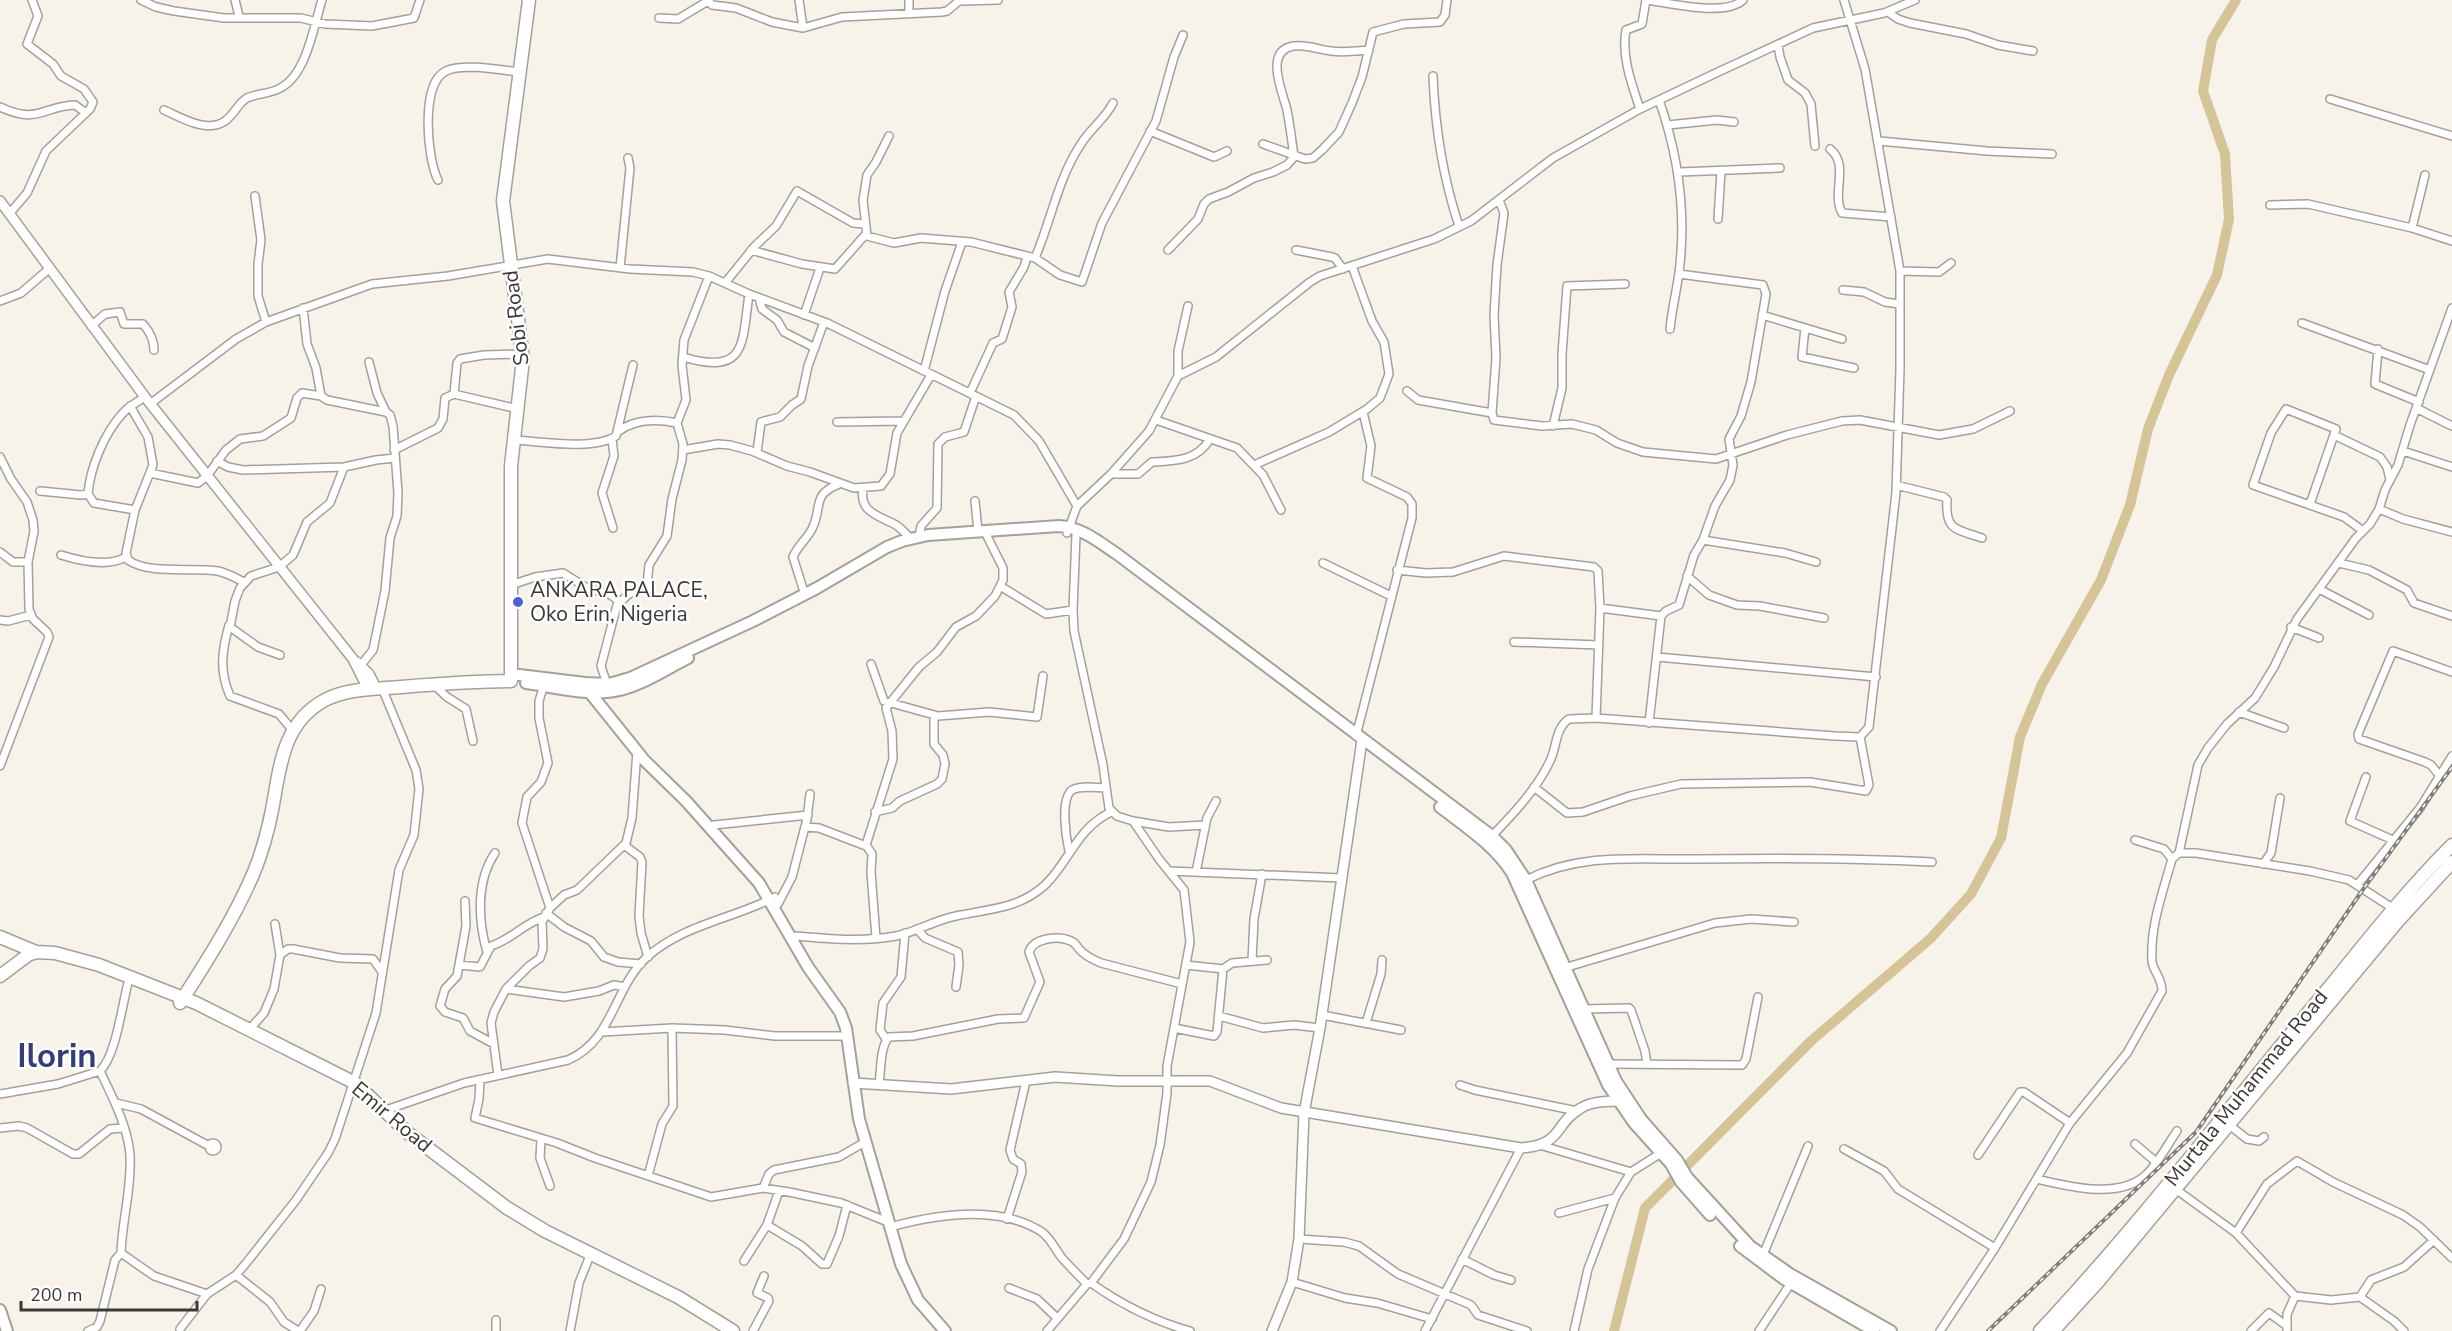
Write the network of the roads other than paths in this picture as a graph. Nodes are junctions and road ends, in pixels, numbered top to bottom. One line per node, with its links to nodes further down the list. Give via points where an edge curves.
1 (32, 0): 36 (street, via 39,16 27,44 92,98 92,106)
2 (141, 0): 19 (street, via 189,14)
3 (235, 0): 19 (street)
4 (322, 0): 22 (street)
5 (420, 0): 22 (street, via 414,18 404,21 372,26)
6 (529, 0): 28 (highway, Sobi Road)
7 (708, 0): 20 (street, via 678,19); 23 (street, via 712,5)
8 (799, 0): 23 (street)
9 (909, 0): 18 (street)
10 (959, 0): 11 (street); 18 (street, via 947,11)
11 (998, 0)
12 (1447, 0): 26 (street, via 1440,22 1374,31)
13 (1646, 0): 14 (street, via 1697,8 1727,6); 34 (street, via 1642,24 1626,30 1625,36 1629,72)
14 (1743, 0)
15 (1844, 0): 21 (street)
16 (1915, 0): 17 (street)
17 (1888, 12): 21 (street); 27 (street, via 1910,23)
18 (909, 13): 23 (street, via 842,17)
19 (239, 16): 22 (street)
20 (659, 18)
21 (1850, 19): 25 (street, via 1814,28); 42 (street)
22 (315, 21): 35 (street, via 308,49 295,74 283,87 244,99 224,122 213,126 199,124)
23 (803, 28)
24 (1183, 35): 39 (street)
25 (1778, 45): 31 (street); 44 (street, via 1788,80 1805,93 1811,104)
26 (1369, 50): 48 (street, via 1339,132 1313,158); 48 (street, via 1293,46 1280,55 1277,76)
27 (2033, 51)
28 (519, 72): 54 (street, via 452,69 438,76 433,84 428,127 430,161); 73 (highway, Sobi Road, via 503,201)
29 (1433, 76): 63 (street, via 1441,152)
30 (2330, 99): 41 (street)
31 (1659, 100): 34 (street); 38 (street)
32 (1113, 104): 71 (street, via 1070,164)
33 (0, 107): 36 (street, via 19,114 40,115 75,105)
34 (1640, 109): 56 (street, via 1553,158)
35 (164, 110)
36 (86, 112): 59 (street, via 46,151 27,194)
37 (1734, 122): 38 (street)
38 (1668, 125): 52 (street)
39 (1150, 132): 46 (street, via 1214,157); 71 (street, via 1102,223 1082,282 1060,275)
40 (889, 136): 62 (street, via 867,175)
41 (2452, 136)
42 (1879, 141): 47 (street); 60 (street)
43 (1263, 144): 48 (street)
44 (1815, 146)
45 (1830, 149): 60 (street, via 1839,160 1842,213)
46 (1227, 151)
47 (2052, 154)
48 (1294, 157): 69 (street, via 1273,172 1209,199 1198,219)
49 (627, 158): 76 (street, via 630,168)
50 (1780, 168): 51 (street)
51 (1721, 171): 52 (street); 61 (street)
52 (1680, 172): 80 (street)
53 (2425, 175): 64 (street)
54 (438, 180)
55 (255, 196): 94 (street, via 261,240 258,296)
56 (1499, 200): 63 (street); 124 (street, via 1504,213 1494,315)
57 (0, 201): 59 (street)
58 (2270, 205): 64 (street, via 2308,204)
59 (10, 213): 75 (street)
60 (1890, 217): 79 (street)
61 (1718, 219)
62 (864, 224): 65 (street); 68 (street, via 853,223 797,191 776,226)
63 (1459, 226): 74 (street, via 1434,239)
64 (2412, 228): 67 (street)
65 (866, 234): 66 (street, via 894,243 921,238); 77 (street, via 835,269)
66 (962, 242): 71 (street); 111 (street, via 945,291)
67 (2452, 242)
68 (751, 250): 77 (street); 82 (street)
69 (1168, 250)
70 (1296, 250): 78 (street, via 1332,256)
71 (1031, 258): 115 (street, via 1009,292 1012,307 1002,339 993,343)
72 (1951, 263): 79 (street, via 1939,272)
73 (510, 264): 76 (street, via 555,259); 90 (street, via 372,284); 105 (highway, Sobi Road)
74 (1352, 266): 78 (street); 123 (street, via 1384,342 1389,374 1380,398)
75 (50, 268): 87 (street, via 21,293); 97 (street)
76 (620, 268): 81 (street)
77 (820, 268): 92 (street)
78 (1343, 269): 112 (street, via 1310,282 1216,357)
79 (1900, 271): 88 (street)
80 (1679, 274): 93 (street, via 1763,285 1766,294); 100 (street)
81 (710, 276): 82 (street); 106 (street, via 684,340)
82 (725, 283): 85 (street)
83 (1624, 284): 129 (street, via 1567,286 1562,388)
84 (1843, 290): 88 (street, via 1864,292)
85 (749, 294): 86 (street); 106 (street, via 747,323 734,357 726,363 708,363)
86 (759, 298): 92 (street); 102 (street, via 762,309 777,320 784,332)
87 (0, 301)
88 (1899, 304): 131 (street)
89 (1188, 306): 112 (street, via 1178,351)
90 (303, 308): 94 (street); 116 (street, via 307,344)
91 (2452, 308): 98 (street)
92 (804, 315): 95 (street)
93 (1762, 315): 99 (street); 141 (street, via 1751,382 1729,440)
94 (266, 322): 117 (street)
95 (824, 322): 102 (street); 111 (street)
96 (2301, 323): 103 (street)
97 (91, 326): 104 (street, via 105,314 120,312 124,324 146,327); 117 (street)
98 (2449, 327): 110 (street)
99 (1805, 328): 101 (street); 109 (street, via 1802,357)
100 (1670, 329)
101 (1842, 339)
102 (815, 348): 139 (street, via 803,397 780,417 762,422)
103 (2378, 349): 110 (street); 118 (street, via 2375,384)
104 (154, 350)
105 (523, 354): 114 (street, via 460,359); 120 (highway, Sobi Road)
106 (683, 357): 128 (street, via 686,400)
107 (369, 362): 122 (street)
108 (633, 365): 132 (street)
109 (1854, 368)
110 (2430, 370): 118 (street)
111 (928, 373): 115 (street); 126 (street)
112 (1178, 376): 125 (street)
113 (1407, 391): 124 (street, via 1418,400)
114 (454, 394): 120 (street); 140 (street, via 445,398 438,428)
115 (973, 395): 158 (street, via 1026,425); 167 (street, via 964,432 945,437 938,444 937,508)
116 (321, 396): 122 (street); 143 (street, via 302,393 290,419 262,436 240,439)
117 (148, 400): 119 (street); 149 (street)
118 (2418, 405): 130 (street); 138 (street)
119 (130, 406): 147 (street, via 148,437 153,465); 155 (street, via 105,442)
120 (518, 409): 136 (highway, Sobi Road)
121 (2010, 411): 131 (street, via 1955,434)
122 (386, 412): 140 (street, via 393,426)
123 (1363, 412): 144 (street, via 1329,432); 178 (street, via 1371,446 1367,478 1407,497 1412,504 1412,518)
124 (1492, 413): 129 (street, via 1494,420)
125 (1156, 420): 135 (street); 148 (street)
126 (903, 421): 127 (street); 153 (street, via 887,479 881,486)
127 (837, 422)
128 (677, 423): 132 (street, via 657,420); 137 (street)
129 (1553, 426): 141 (street, via 1572,424 1596,430 1623,445 1657,454 1716,459)
130 (2452, 426)
131 (1896, 428): 141 (street, via 1860,420 1842,421); 152 (street)
132 (619, 431): 134 (street)
133 (2334, 435): 150 (street, via 2380,457); 157 (street); 157 (street, via 2336,429 2286,409 2271,433 2253,484)
134 (612, 439): 136 (street, via 557,444); 162 (street, via 614,456 602,493)
135 (1210, 439): 144 (street, via 1237,448); 148 (street, via 1199,453 1182,460 1152,462 1138,474)
136 (513, 440): 181 (highway, Sobi Road)
137 (683, 450): 139 (street, via 718,444); 186 (street, via 667,536 649,565 647,586)
138 (2403, 451): 146 (street); 150 (street)
139 (757, 452): 151 (street)
140 (395, 454): 145 (street); 204 (street, via 398,505 389,544 385,591 373,650)
141 (1730, 454): 169 (street, via 1730,480)
142 (0, 457): 173 (street, via 27,502 33,520)
143 (217, 461): 145 (street, via 243,470); 149 (street)
144 (1254, 465): 161 (street)
145 (344, 467): 177 (street, via 330,503 311,517 293,555)
146 (2452, 467)
147 (150, 473): 149 (street, via 197,483); 160 (street)
148 (1111, 474): 158 (street)
149 (207, 476): 177 (street)
150 (2390, 480): 159 (street)
151 (839, 484): 153 (street); 184 (street, via 824,491 812,529 793,556)
152 (1896, 485): 168 (street, via 1944,497 1951,526); 208 (street)
153 (863, 489): 167 (street, via 870,513)
154 (40, 491): 155 (street)
155 (88, 494): 160 (street, via 94,503)
156 (975, 501): 166 (street)
157 (2310, 504): 163 (street, via 2344,517)
158 (1077, 506): 164 (street)
159 (2379, 509): 163 (street); 165 (street)
160 (135, 510): 172 (street)
161 (1281, 510)
162 (613, 528)
163 (2363, 531): 176 (street)
164 (1071, 532): 166 (main road); 188 (street); 222 (main road, via 1163,592)
165 (2452, 532)
166 (983, 534): 167 (main road); 182 (street, via 1002,562 1004,575); 212 (main road, via 912,544 796,607 637,684 619,690)
167 (915, 538): 184 (main road, via 887,547)
168 (1982, 538)
169 (1703, 540): 174 (street); 179 (street)
170 (0, 552): 173 (street, via 13,562)
171 (61, 555): 172 (street, via 88,561)
172 (126, 557): 180 (street, via 138,566 217,571)
173 (28, 562): 189 (street)
174 (1816, 562)
175 (1323, 563): 185 (street)
176 (2339, 563): 183 (street); 192 (street, via 2376,574 2407,590 2415,603)
177 (279, 567): 180 (street, via 257,573); 202 (street)
178 (1397, 570): 185 (street); 187 (street, via 1453,573 1503,556 1578,564 1598,571)
179 (1687, 576): 191 (street, via 1679,605); 193 (street, via 1708,595 1737,605)
180 (244, 582): 195 (street)
181 (511, 585): 186 (street, via 563,573); 207 (highway, Sobi Road)
182 (1000, 586): 188 (street, via 1046,614); 213 (street, via 987,606 956,627)
183 (2319, 589): 190 (street); 196 (street)
184 (805, 595): 212 (main road, via 630,678)
185 (1391, 596): 222 (street)
186 (619, 601): 212 (street)
187 (1600, 608): 191 (street); 199 (street)
188 (1073, 610): 229 (street)
189 (31, 615): 194 (street); 225 (street, via 47,632 48,644)
190 (2369, 615)
191 (1661, 616): 201 (street)
192 (2452, 616)
193 (1824, 618)
194 (0, 620)
195 (229, 625): 200 (street, via 258,647); 218 (street, via 222,665 230,696 279,714)
196 (2291, 627): 197 (street); 214 (street, via 2274,667 2255,698)
197 (2319, 638)
198 (1514, 642): 199 (street)
199 (1599, 645): 216 (street)
200 (280, 655)
201 (1657, 657): 208 (street); 217 (street)
202 (352, 659): 204 (street); 211 (street)
203 (871, 664): 213 (street, via 881,696)
204 (361, 665): 211 (street)
205 (2452, 672): 226 (street, via 2393,651 2358,734 2359,739 2425,762)
206 (1042, 676): 215 (street, via 1037,717 989,712)
207 (511, 677): 209 (highway); 210 (main road); 211 (highway); 212 (main road)
208 (1876, 677): 220 (street, via 1869,727)
209 (433, 684): 211 (highway); 221 (street, via 466,708)
210 (544, 685): 212 (main road); 262 (street, via 539,718 548,763 541,783 527,797 522,823)
211 (373, 686): 218 (highway, via 324,694 304,708); 284 (street, via 416,770 419,789 414,835 399,870); 293 (highway, via 327,699 307,712 292,730 283,750 270,823 255,869 236,908)
212 (596, 687): 223 (main road); 237 (main road, via 627,733)
213 (888, 703): 215 (street); 234 (street, via 893,759)
214 (2239, 712): 219 (street); 248 (street, via 2216,736 2198,765)
215 (934, 716): 234 (street, via 934,744 945,764 942,779 892,808)
216 (1596, 718): 217 (street); 228 (street, via 1581,717 1564,723 1551,759)
217 (1649, 723): 220 (street)
218 (289, 726): 293 (highway, via 274,762 264,823 246,878)
219 (2284, 728)
220 (1860, 736): 228 (street, via 1869,785 1866,791 1802,782 1681,784 1567,813)
221 (473, 741)
222 (1360, 741): 240 (main road); 256 (street); 319 (main road, via 1501,857 1518,885 1576,1018)
223 (636, 751): 244 (street, via 632,818); 259 (main road)
224 (2452, 756): 226 (street)
225 (0, 766)
226 (2439, 775): 242 (street)
227 (2366, 777): 242 (street, via 2350,821)
228 (1534, 787): 240 (street)
229 (1106, 788): 233 (street); 246 (street, via 1076,789 1069,794 1064,814)
230 (810, 794): 235 (street)
231 (2280, 798): 252 (street, via 2271,854)
232 (1216, 801): 238 (street)
233 (1112, 812): 236 (street); 246 (street, via 1090,826)
234 (875, 813): 245 (street)
235 (808, 815): 237 (street); 239 (street)
236 (1133, 821): 238 (street, via 1169,827); 253 (street)
237 (714, 825): 259 (main road, via 764,880)
238 (1205, 825): 254 (street)
239 (805, 827): 245 (street, via 819,828); 259 (street, via 792,877)
240 (1492, 836): 257 (main road)
241 (2135, 840): 249 (street, via 2164,849)
242 (2395, 841): 258 (street)
243 (2452, 845): 261 (highway, Murtala Muhammad Road)
244 (624, 846): 262 (street); 274 (street, via 642,862 639,916)
245 (866, 846): 269 (street, via 872,854)
246 (1069, 851): 265 (street, via 1056,873 1019,903 953,916)
247 (495, 853): 272 (street, via 486,867 482,892 482,930)
248 (2179, 853): 249 (street); 252 (street)
249 (2172, 859): 324 (street, via 2154,922 2152,964 2162,981 2162,991 2127,1053)
250 (1932, 862): 257 (street, via 1822,857 1605,859 1558,866)
251 (2452, 862): 325 (highway, Murtala Muhammad Road)
252 (2263, 864): 258 (street)
253 (1169, 871): 254 (street); 281 (street, via 1186,896 1190,942)
254 (1196, 872): 255 (street)
255 (1262, 874): 256 (street); 278 (street)
256 (1342, 878): 295 (street)
257 (1526, 880): 282 (main road)
258 (2358, 884): 261 (street)
259 (774, 900): 267 (main road); 274 (street, via 686,932); 304 (main road, via 808,968 840,1012)
260 (465, 901): 280 (street, via 466,926)
261 (2394, 909): 404 (highway, Murtala Muhammad Road)
262 (546, 913): 272 (street); 279 (street, via 591,941 604,957); 291 (street, via 540,958)
263 (1794, 922): 282 (street, via 1751,919 1715,923)
264 (275, 924): 273 (street)
265 (917, 929): 266 (street); 290 (street, via 925,938 958,952)
266 (905, 933): 269 (street); 305 (street, via 901,976 883,1003 880,1030)
267 (795, 936): 269 (street); 314 (main road, via 848,1017 854,1042)
268 (0, 937): 271 (highway, Emir Road)
269 (876, 938)
270 (0, 942): 275 (highway)
271 (36, 952): 275 (highway); 293 (highway, Emir Road, via 99,965)
272 (487, 952): 280 (street, via 480,968)
273 (280, 955): 284 (street, via 293,949 340,958 373,959); 301 (street, via 272,998)
274 (648, 957): 279 (street)
275 (22, 958): 285 (highway)
276 (1267, 960): 278 (street)
277 (1382, 960): 297 (street)
278 (1252, 961): 283 (street, via 1232,963)
279 (641, 964): 289 (street)
280 (459, 965): 306 (street, via 454,981 442,995 442,1010 463,1018 470,1031)
281 (1186, 965): 283 (street); 288 (street)
282 (1564, 968): 294 (main road)
283 (1223, 969): 296 (street)
284 (382, 972): 316 (street, via 371,1033)
285 (0, 976)
286 (0, 983): 287 (highway, Emir Road, via 27,961 40,958 68,962)
287 (128, 983): 293 (highway, Emir Road); 309 (street, via 111,1052)
288 (1182, 984): 299 (street); 305 (street, via 1101,963 1069,940 1048,939 1030,948 1029,956 1040,982 1023,1018)
289 (625, 987): 291 (street, via 614,985 559,997); 303 (street)
290 (956, 987)
291 (506, 990): 306 (street, via 491,1018)
292 (1758, 997): 308 (street, via 1744,1064)
293 (178, 999): 301 (highway, Emir Road); 316 (highway, Emir Road)
294 (1583, 1010): 307 (main road); 308 (street, via 1629,1008)
295 (1322, 1015): 297 (street); 300 (street)
296 (1219, 1016): 299 (street, via 1214,1036); 300 (street, via 1263,1028)
297 (1366, 1023): 302 (street)
298 (672, 1028): 303 (street); 304 (street, via 775,1036); 343 (street, via 673,1106 662,1124)
299 (1174, 1028): 313 (street)
300 (1320, 1028): 323 (street)
301 (249, 1030): 316 (highway, Emir Road)
302 (1401, 1030)
303 (602, 1032): 310 (street, via 586,1050 568,1060)
304 (848, 1035): 314 (main road)
305 (886, 1039): 315 (street)
306 (494, 1044): 310 (street)
307 (1607, 1064): 308 (street); 319 (main road)
308 (1647, 1064)
309 (100, 1071): 318 (street, via 58,1084); 320 (street)
310 (498, 1075): 311 (street)
311 (480, 1080): 321 (street); 330 (street, via 475,1118)
312 (1026, 1081): 313 (street, via 1069,1077); 315 (street, via 951,1089); 353 (street, via 1010,1150 1022,1172)
313 (1167, 1081): 323 (street, via 1216,1082); 371 (street, via 1161,1145 1151,1182 1124,1239)
314 (855, 1083): 315 (street); 331 (main road); 354 (main road)
315 (879, 1084)
316 (352, 1085): 321 (highway, Emir Road); 366 (street, via 328,1154)
317 (1460, 1085): 322 (street)
318 (0, 1094)
319 (1623, 1101): 322 (street, via 1590,1104); 338 (main road); 341 (main road)
320 (116, 1103): 327 (street); 333 (street, via 141,1109)
321 (383, 1111): 362 (highway, Emir Road, via 493,1198)
322 (1577, 1111): 334 (street)
323 (1304, 1113): 336 (street); 357 (street)
324 (2070, 1123): 339 (street, via 2020,1092); 344 (street)
325 (2228, 1124): 329 (street, via 2247,1139 2259,1141); 348 (highway, Murtala Muhammad Road)
326 (0, 1128): 327 (street, via 27,1128 73,1154 79,1154 110,1130)
327 (123, 1128): 360 (street, via 130,1154)
328 (2177, 1131): 340 (street)
329 (2264, 1137)
330 (541, 1139): 343 (street); 346 (street, via 540,1158)
331 (865, 1142): 347 (street, via 838,1157 774,1170); 354 (main road)
332 (2135, 1144): 340 (street)
333 (209, 1146)
334 (1543, 1146): 336 (street); 342 (street)
335 (1808, 1146): 361 (street)
336 (1521, 1148): 364 (street)
337 (1844, 1149): 359 (street, via 1884,1172 1898,1189)
338 (1661, 1153): 341 (main road); 342 (street)
339 (1978, 1155)
340 (2156, 1161): 344 (street, via 2139,1180 2112,1190)
341 (1674, 1162): 345 (main road)
342 (1631, 1172): 350 (street)
343 (648, 1176): 347 (street, via 711,1197)
344 (2037, 1179): 359 (street)
345 (1684, 1180): 361 (main road); 370 (main road, via 1739,1245)
346 (550, 1186)
347 (763, 1188): 349 (street)
348 (2174, 1188): 356 (street); 405 (highway, Murtala Muhammad Road)
349 (779, 1191): 351 (street); 355 (street)
350 (1615, 1198): 352 (street); 399 (street, via 1588,1269)
351 (847, 1205): 354 (street); 355 (street, via 827,1264)
352 (1559, 1213)
353 (1007, 1219): 354 (street, via 986,1215 940,1216); 371 (street, via 1043,1233)
354 (891, 1224): 392 (main road, via 910,1286); 393 (main road, via 914,1284)
355 (767, 1225): 365 (street)
356 (2236, 1233): 358 (street, via 2267,1184 2297,1161 2403,1215); 376 (street)
357 (1299, 1239): 369 (street); 374 (street, via 1359,1246 1398,1274)
358 (2434, 1240): 363 (street); 377 (street, via 2404,1267 2371,1280)
359 (1995, 1248): 403 (street)
360 (121, 1253): 375 (street, via 154,1276); 385 (street, via 115,1260 98,1327)
361 (1762, 1255): 402 (main road)
362 (590, 1256): 388 (street, via 576,1292); 389 (highway, Emir Road); 390 (highway, Emir Road, via 678,1297)
363 (2452, 1258)
364 (1462, 1259): 368 (street); 374 (street)
365 (744, 1261)
366 (236, 1275): 375 (street); 386 (street, via 270,1302 284,1322)
367 (764, 1276): 391 (street, via 757,1293 769,1301)
368 (1511, 1280)
369 (1292, 1282): 380 (street); 396 (street)
370 (1791, 1283): 400 (street); 401 (main road)
371 (1089, 1284): 379 (street); 395 (street, via 1160,1322)
372 (1009, 1288): 379 (street, via 1037,1299)
373 (321, 1289): 386 (street, via 314,1311)
374 (1444, 1293): 380 (street); 398 (street, via 1471,1305 1478,1315)
375 (207, 1294): 383 (street)
376 (2295, 1296): 377 (street, via 2331,1300); 382 (street, via 2287,1314)
377 (2360, 1297): 407 (street)
378 (0, 1310): 384 (main road)
379 (1056, 1317): 394 (street)
380 (1432, 1319): 397 (street)
381 (496, 1320): 387 (street)
382 (2287, 1328): 406 (street, via 2269,1313)
383 (180, 1329)
384 (8, 1331)
385 (88, 1331)
386 (299, 1331)
387 (496, 1331)
388 (570, 1331)
389 (721, 1331)
390 (733, 1331)
391 (753, 1331)
392 (945, 1331)
393 (953, 1331)
394 (1047, 1331)
395 (1190, 1331)
396 (1272, 1331)
397 (1425, 1331)
398 (1527, 1331)
399 (1574, 1331)
400 (1759, 1331)
401 (1874, 1331)
402 (1891, 1331)
403 (1940, 1331)
404 (2040, 1331)
405 (2053, 1331)
406 (2251, 1331)
407 (2404, 1331)

